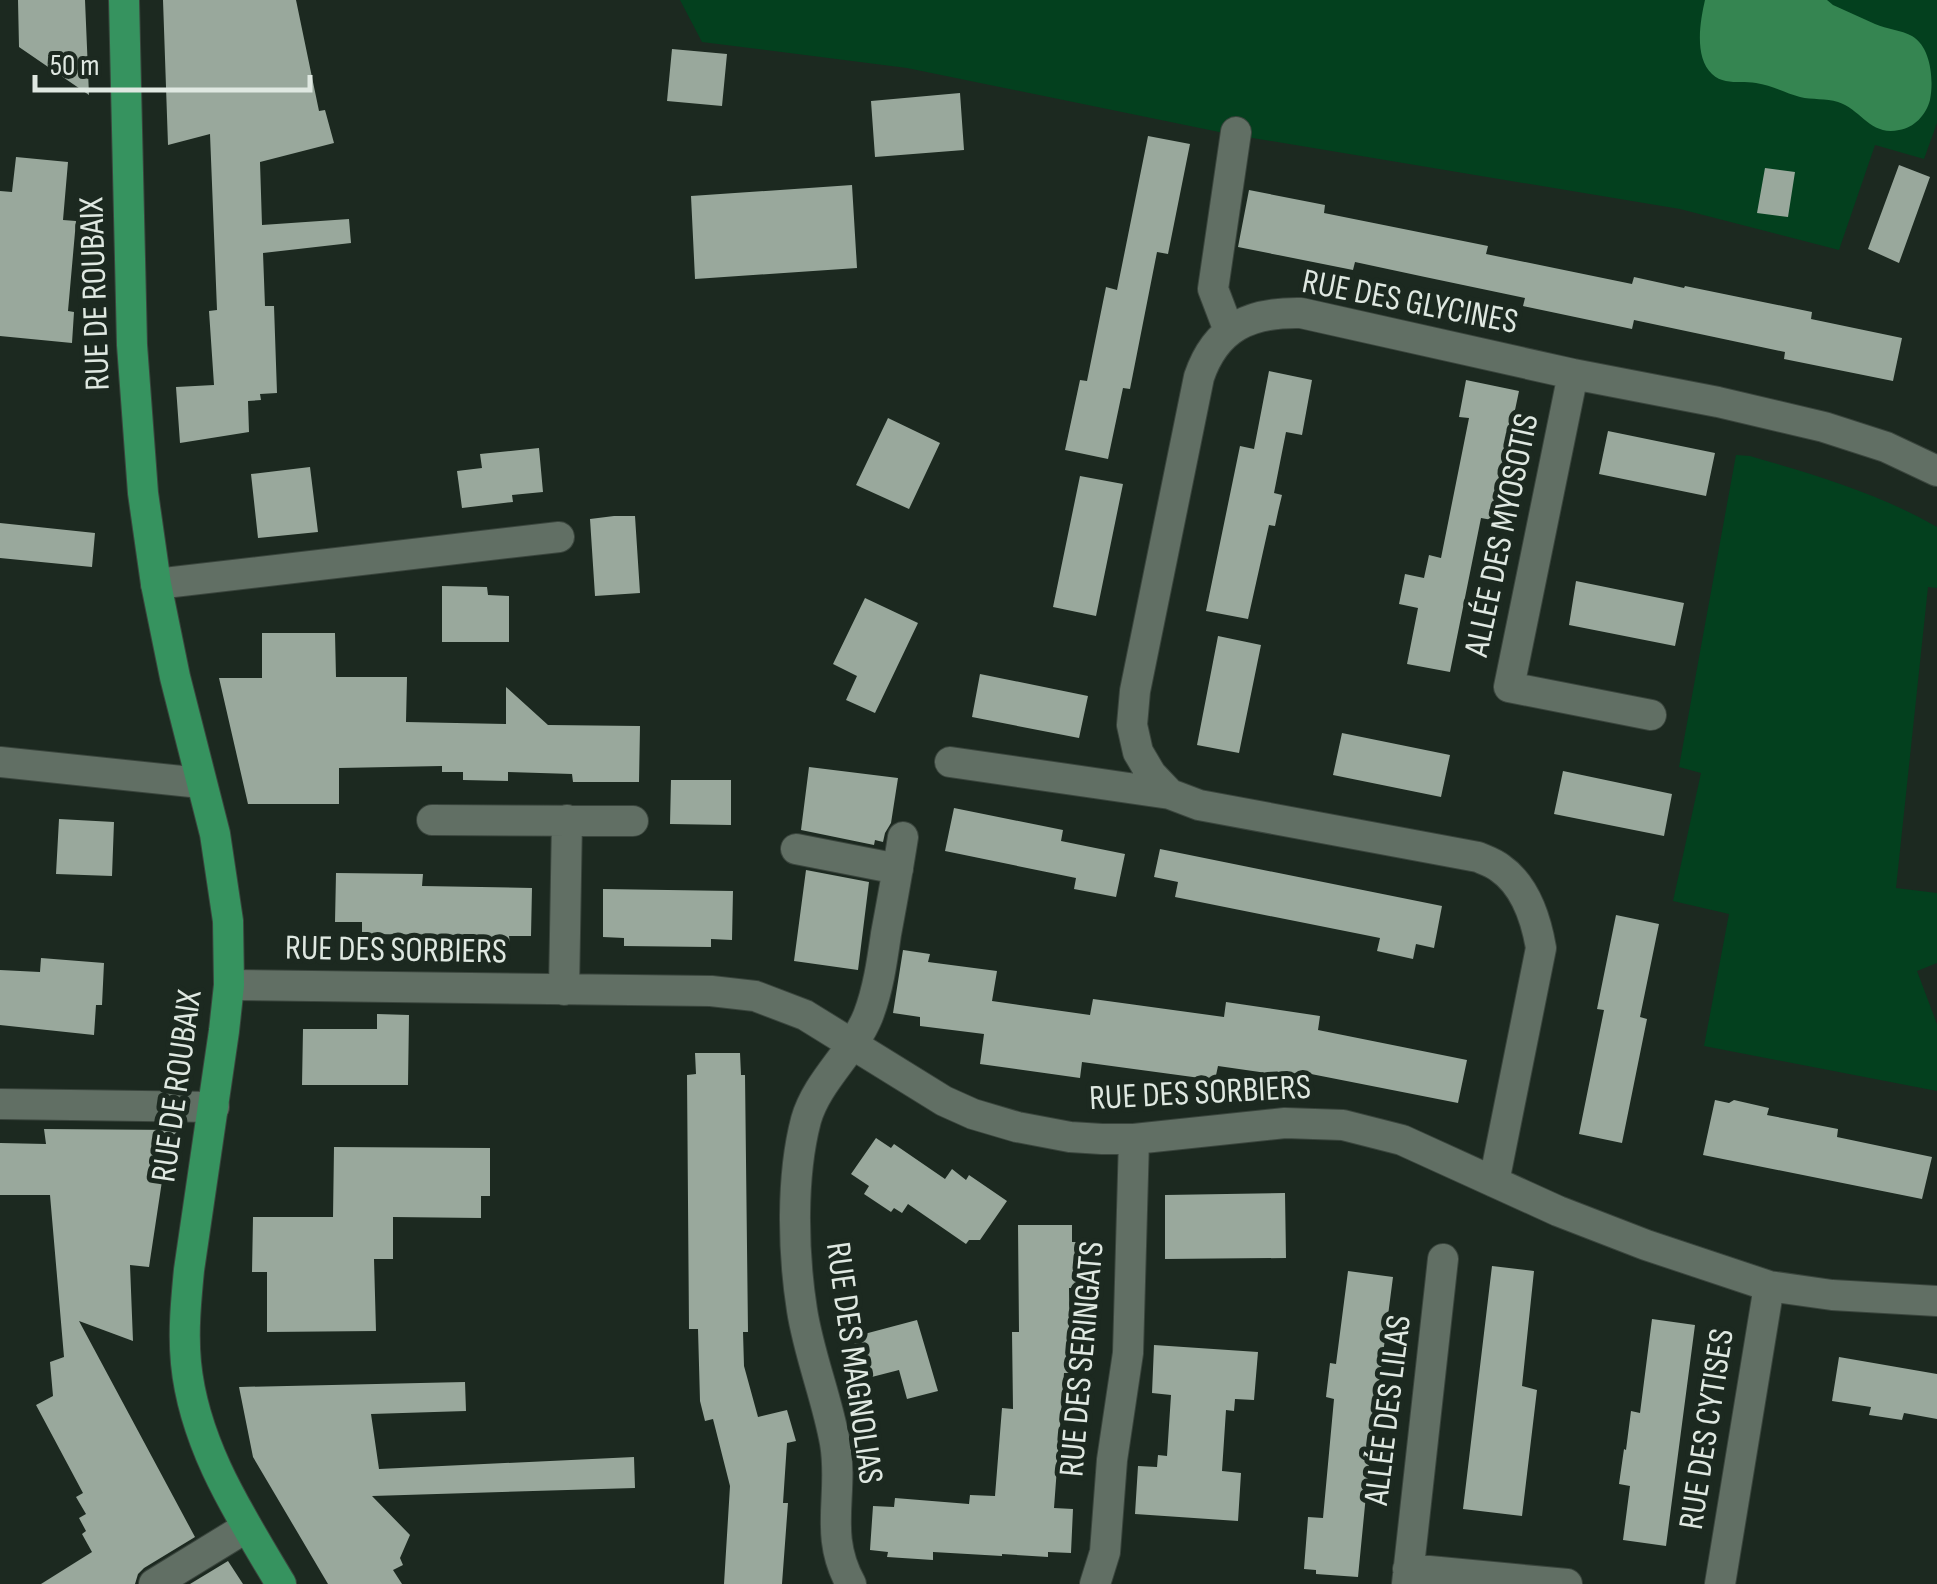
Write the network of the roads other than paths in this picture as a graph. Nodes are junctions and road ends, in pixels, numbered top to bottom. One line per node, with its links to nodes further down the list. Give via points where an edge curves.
1 (124, 0): 7 (main road, RUE DE ROUBAIX, via 134,384)
2 (1236, 132): 3 (street, via 1213,290)
3 (1229, 331): 4 (street, RUE DES GLYCINES, via 1264,316 1301,314); 12 (street, via 1205,358 1199,377 1136,691 1132,725 1138,752)
4 (1573, 374): 5 (street, RUE DES GLYCINES, via 1824,427); 8 (street, ALLÉE DES MYOSOTIS, via 1509,688)
5 (1937, 470)
6 (559, 538): 7 (street)
7 (156, 584): 11 (main road, RUE DE ROUBAIX)
8 (1651, 715)
9 (0, 762): 11 (street)
10 (950, 762): 12 (street)
11 (202, 783): 19 (main road, RUE DE ROUBAIX, via 223,876)
12 (1170, 794): 25 (street, via 1478,857 1502,869 1523,893 1541,948)
13 (432, 820): 14 (street)
14 (567, 820): 15 (street); 20 (street)
15 (633, 821)
16 (903, 837): 18 (street, RUE DES MAGNOLIAS)
17 (796, 850): 18 (street)
18 (898, 869): 21 (street, RUE DES MAGNOLIAS, via 876,990)
19 (229, 985): 20 (street, RUE DES SORBIERS); 23 (main road, RUE DE ROUBAIX)
20 (564, 990): 21 (street, RUE DES SORBIERS, via 755,996 805,1014)
21 (853, 1043): 24 (street, RUE DES SORBIERS, via 973,1114 1070,1137); 33 (street, RUE DES MAGNOLIAS, via 807,1116 796,1211 802,1311 835,1443 836,1546)
22 (0, 1104): 23 (street)
23 (214, 1107): 29 (main road, RUE DE ROUBAIX, via 185,1311 186,1363 212,1460)
24 (1134, 1139): 25 (street, RUE DES SORBIERS, via 1286,1123 1343,1126 1402,1140); 34 (street, RUE DES SERINGATS, via 1128,1353 1106,1552)
25 (1494, 1182): 27 (street, RUE DES SORBIERS, via 1646,1245)
26 (1443, 1259): 30 (street, ALLÉE DES LILAS)
27 (1769, 1286): 28 (street, RUE DES SORBIERS); 36 (street, RUE DES CYTISES)
28 (1937, 1301)
29 (247, 1526): 31 (street); 32 (main road, RUE DE ROUBAIX)
30 (1407, 1576): 35 (street, ALLÉE DES LILAS)
31 (154, 1584)
32 (280, 1584)
33 (851, 1584)
34 (1095, 1584)
35 (1567, 1584)
36 (1720, 1584)

